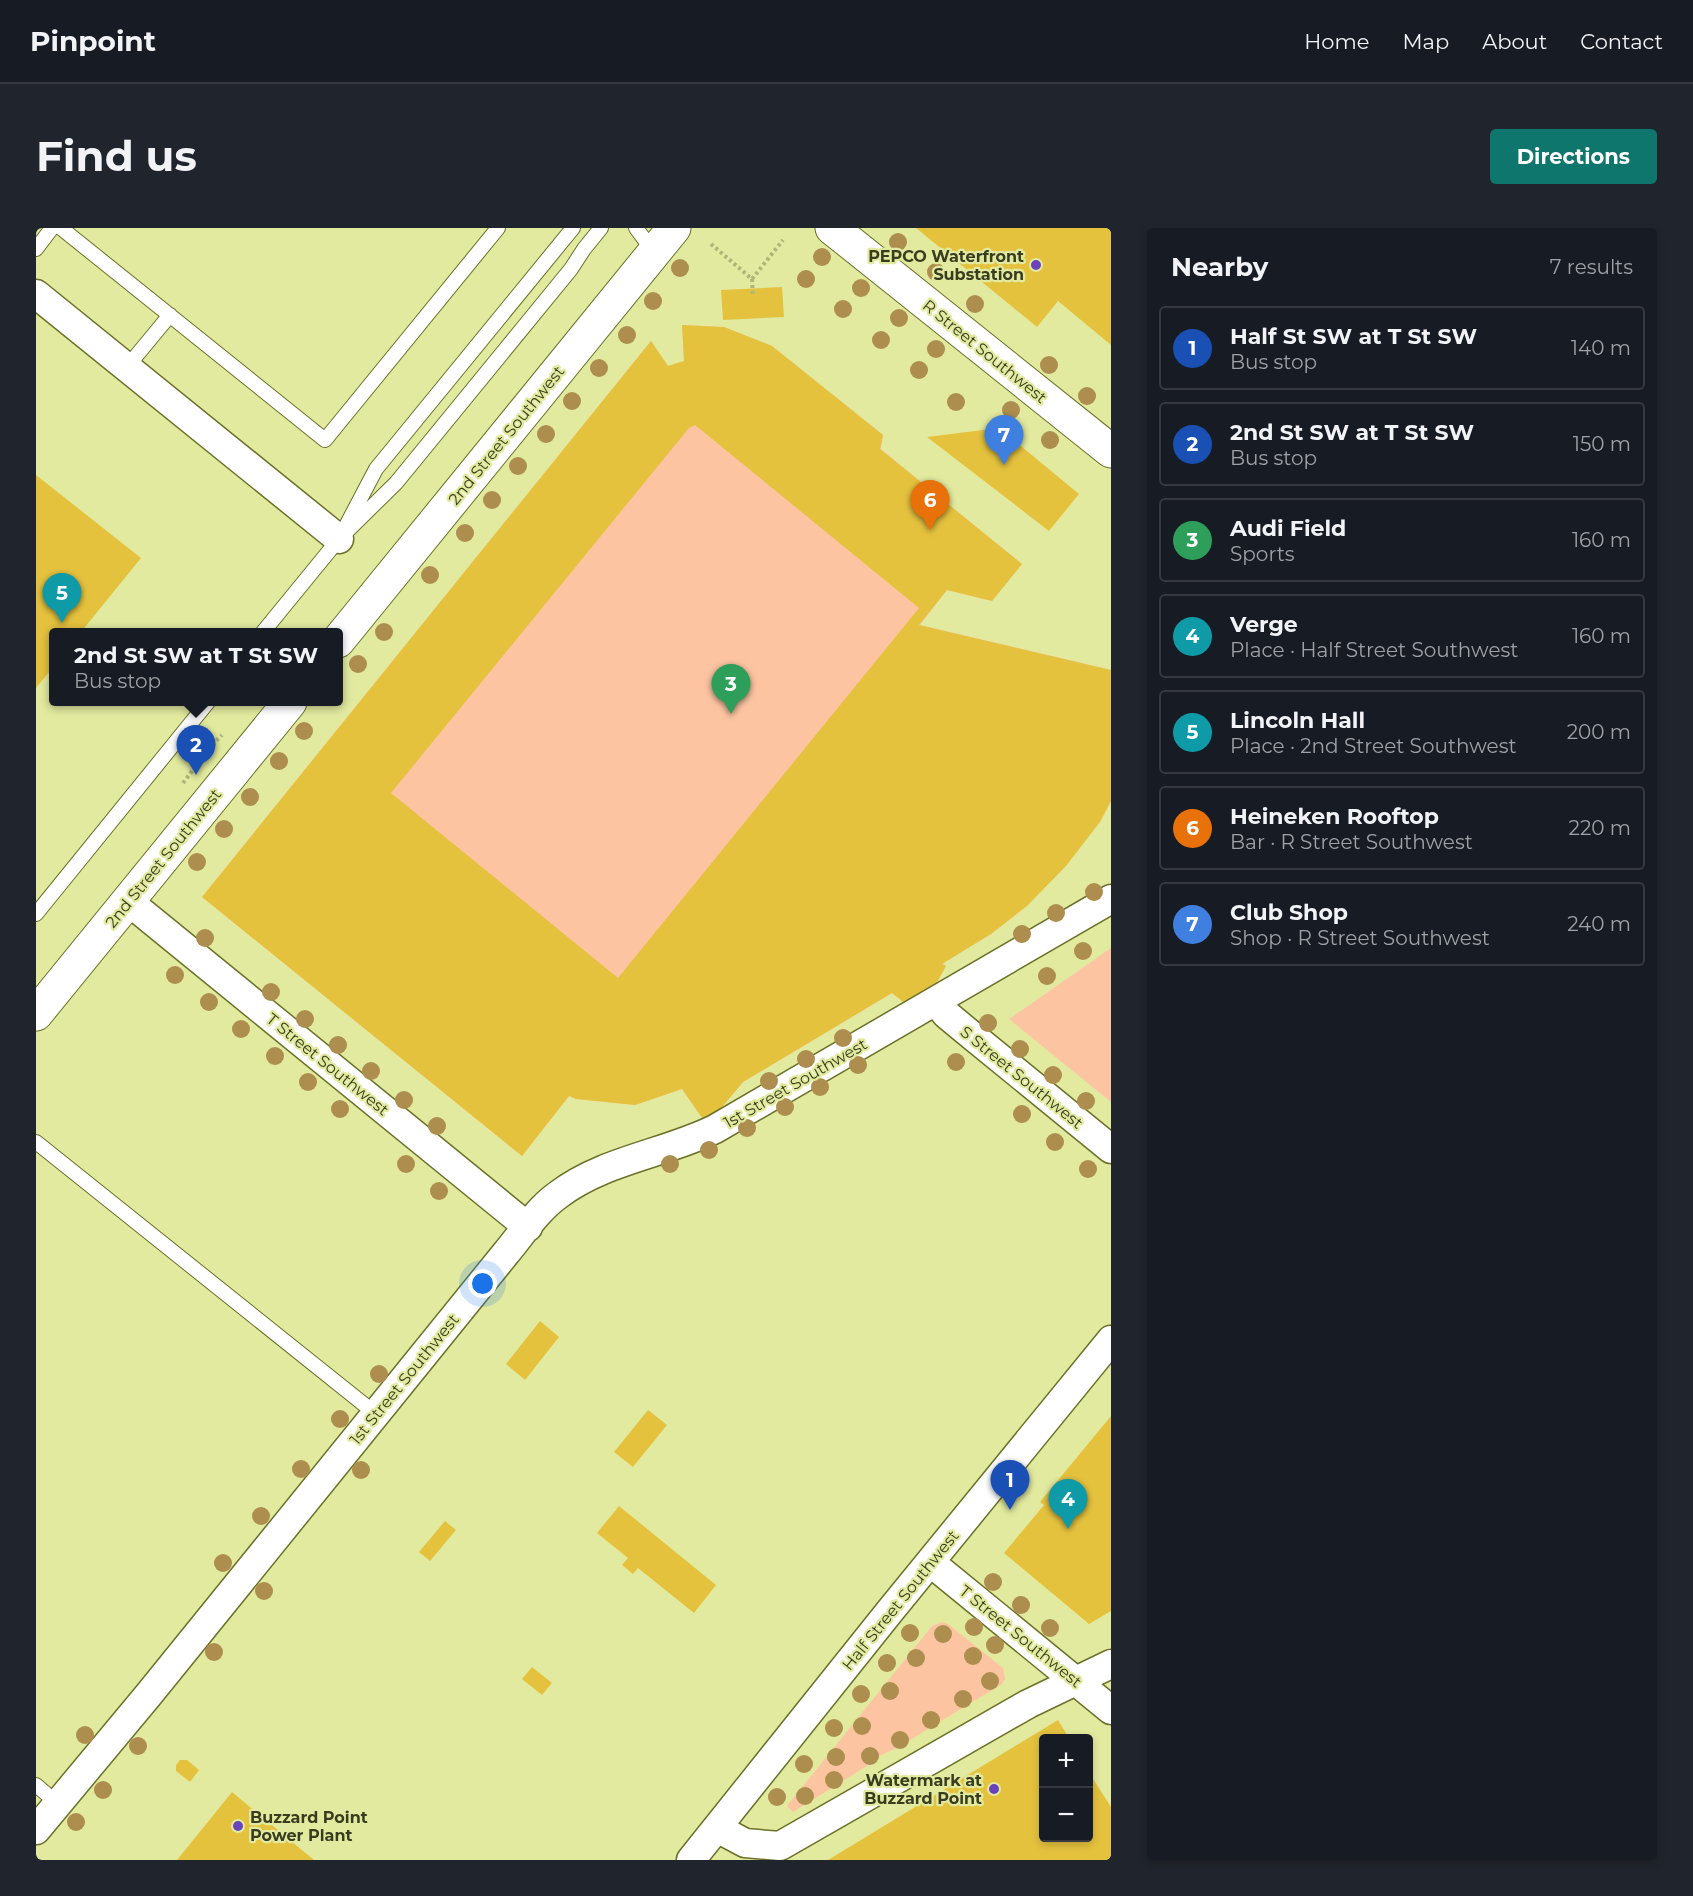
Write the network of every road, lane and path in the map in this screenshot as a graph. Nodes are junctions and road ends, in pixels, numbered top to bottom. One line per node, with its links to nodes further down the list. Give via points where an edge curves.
1 (52, 228): 10 (lane)
2 (61, 228): 14 (lane)
3 (498, 228): 14 (lane, via 325,440)
4 (573, 228): 17 (lane, via 376,468)
5 (601, 228): 17 (lane, via 396,483)
6 (832, 228): 16 (street, R Street Southwest)
7 (655, 236): 19 (street, 2nd Street Southwest)
8 (783, 240): 11 (path)
9 (711, 244): 11 (path)
10 (36, 249)
11 (753, 279): 13 (path)
12 (36, 294): 15 (street)
13 (753, 297)
14 (170, 315): 15 (lane)
15 (127, 367): 17 (street)
16 (1111, 452)
17 (339, 538): 18 (lane)
18 (267, 628)
19 (343, 636)
20 (205, 706): 24 (lane)
21 (287, 706): 23 (street, 2nd Street Southwest)
22 (1111, 899): 25 (street, 1st Street Southwest)
23 (128, 901): 26 (street, 2nd Street Southwest); 29 (street, T Street Southwest)
24 (36, 914)
25 (936, 1001): 28 (street, S Street Southwest, via 946,1014); 29 (street, 1st Street Southwest, via 715,1129 573,1185 550,1201)
26 (36, 1014)
27 (36, 1142): 31 (lane)
28 (1111, 1149)
29 (528, 1227): 31 (street, 1st Street Southwest)
30 (1111, 1340): 32 (street, Half Street Southwest)
31 (376, 1414): 36 (street, 1st Street Southwest, via 150,1693)
32 (930, 1562): 34 (street, T Street Southwest); 37 (street, Half Street Southwest)
33 (1111, 1664): 34 (street)
34 (1076, 1682): 35 (street, T Street Southwest); 37 (street, via 1028,1704 780,1846 745,1843)
35 (1111, 1710)
36 (47, 1794): 38 (street, 1st Street Southwest)
37 (717, 1828): 39 (street, Half Street Southwest)
38 (36, 1830)
39 (691, 1860)

